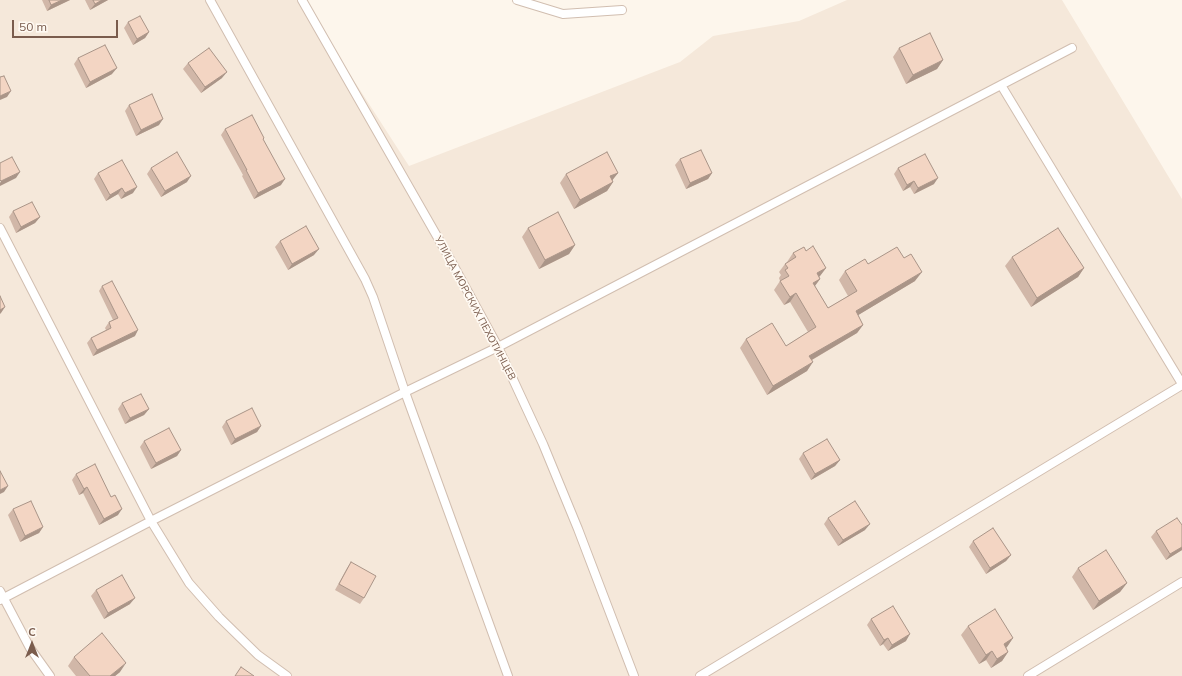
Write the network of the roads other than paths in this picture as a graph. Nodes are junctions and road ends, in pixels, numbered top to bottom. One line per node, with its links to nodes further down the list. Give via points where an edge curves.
1 (210, 0): 10 (lane, via 365,279)
2 (302, 0): 8 (lane, УЛИЦА МОРСКИХ ПЕХОТИНЦЕВ)
3 (517, 0): 4 (lane, via 563,14)
4 (622, 10)
5 (1072, 48): 6 (lane)
6 (1001, 85): 8 (lane); 9 (lane)
7 (0, 228): 11 (lane)
8 (498, 347): 10 (lane); 17 (lane, УЛИЦА МОРСКИХ ПЕХОТИНЦЕВ, via 558,479)
9 (1182, 385): 18 (lane)
10 (405, 392): 11 (lane); 16 (lane)
11 (151, 521): 13 (lane); 15 (lane, via 189,583 258,655)
12 (1182, 582): 19 (lane)
13 (1, 596): 14 (lane, via 30,648)
14 (50, 676)
15 (287, 676)
16 (508, 676)
17 (634, 676)
18 (700, 676)
19 (1028, 676)

